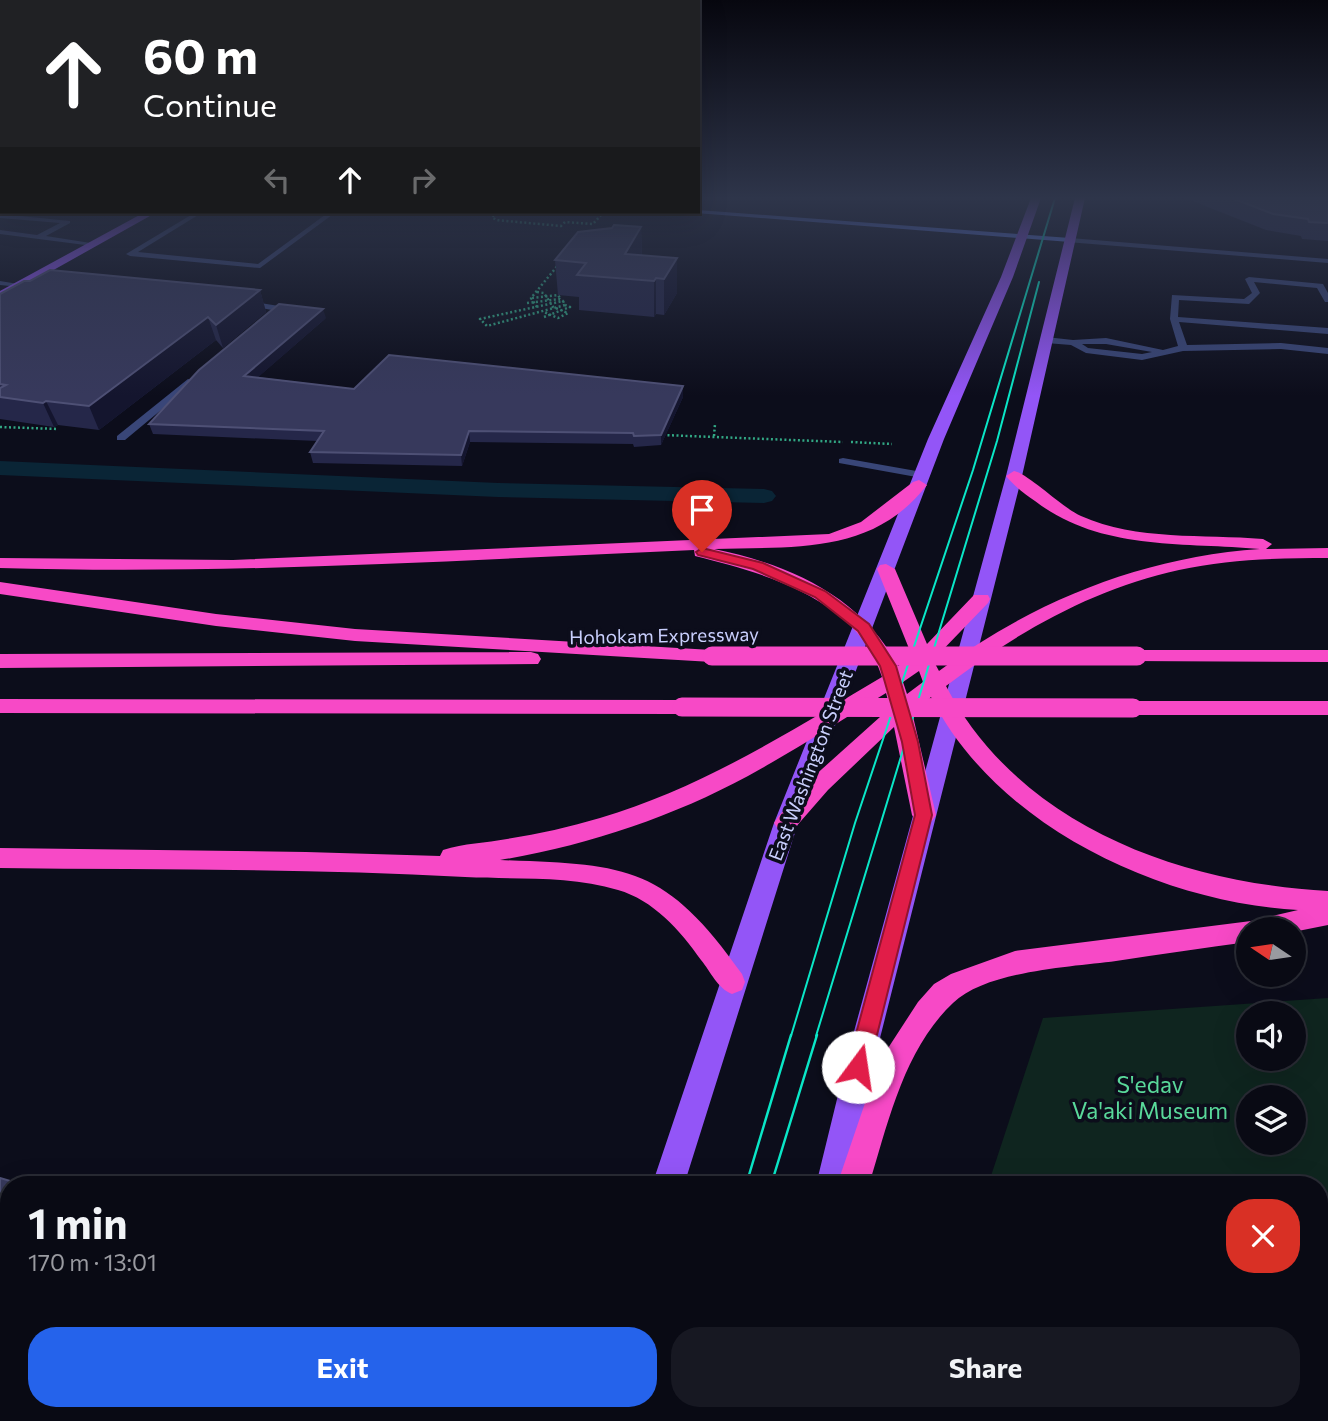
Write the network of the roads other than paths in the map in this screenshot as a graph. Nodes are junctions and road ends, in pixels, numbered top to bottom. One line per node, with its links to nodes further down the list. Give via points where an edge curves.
1 (57, 264): 6 (main road)
2 (242, 264): 3 (street)
3 (262, 264)
4 (1011, 264): 27 (main road, East Washington Street)
5 (1064, 264): 16 (main road)
6 (33, 278): 7 (street); 9 (main road)
7 (55, 280)
8 (0, 283): 9 (street)
9 (20, 285): 10 (main road)
10 (0, 296)
11 (1328, 300): 13 (street, via 1320,286 1250,279 1256,293 1246,302 1175,297)
12 (239, 302): 14 (street, via 275,308)
13 (1174, 319): 15 (street); 19 (street)
14 (255, 330)
15 (1328, 331)
16 (1046, 340): 17 (street); 26 (main road)
17 (1073, 343): 18 (street); 22 (street, via 1086,350)
18 (1111, 343): 21 (street); 22 (street)
19 (1184, 348): 20 (street, via 1281,346); 21 (street)
20 (1328, 351)
21 (1161, 352): 22 (street, via 1142,357)
22 (1113, 353)
23 (200, 374): 24 (street)
24 (121, 438)
25 (843, 461): 27 (street)
26 (1014, 476): 29 (highway, via 1066,515 1111,531); 33 (main road)
27 (920, 480): 28 (highway, via 880,518 843,537); 31 (main road, East Washington Street)
28 (657, 548): 30 (highway, via 186,566); 34 (highway, via 720,555 769,570 820,594)
29 (1328, 552): 39 (highway, via 1246,555 1149,572 1060,607)
30 (0, 563)
31 (886, 569): 34 (main road, East Washington Street); 37 (highway)
32 (0, 589): 35 (highway, via 341,634)
33 (981, 599): 37 (highway); 39 (main road)
34 (863, 628): 40 (highway); 46 (main road, East Washington Street)
35 (712, 656): 36 (highway, Hohokam Expressway, bridge); 38 (highway, Hohokam Expressway)
36 (1328, 656)
37 (923, 658): 40 (highway); 41 (highway)
38 (0, 661)
39 (964, 663): 41 (highway); 45 (main road)
40 (892, 679): 44 (highway); 46 (highway)
41 (936, 683): 44 (highway); 45 (highway)
42 (0, 706): 43 (highway, bridge)
43 (1328, 708)
44 (900, 709): 47 (highway); 48 (highway, via 822,781)
45 (951, 713): 47 (main road); 51 (highway, via 972,746 1004,779 1102,844 1164,870 1222,887)
46 (827, 718): 48 (main road, East Washington Street); 50 (highway, via 782,748 700,791 613,824 494,852)
47 (923, 815): 57 (main road)
48 (786, 823): 55 (main road, East Washington Street)
49 (0, 858): 50 (highway)
50 (391, 862): 55 (highway, via 582,873 622,881 680,915)
51 (1328, 901)
52 (1328, 914): 53 (highway)
53 (1306, 919)
54 (1236, 933): 58 (highway, via 1014,962 961,982 928,1011 899,1053 880,1093)
55 (732, 982): 56 (main road, East Washington Street)
56 (671, 1176)
57 (834, 1176)
58 (856, 1176)

